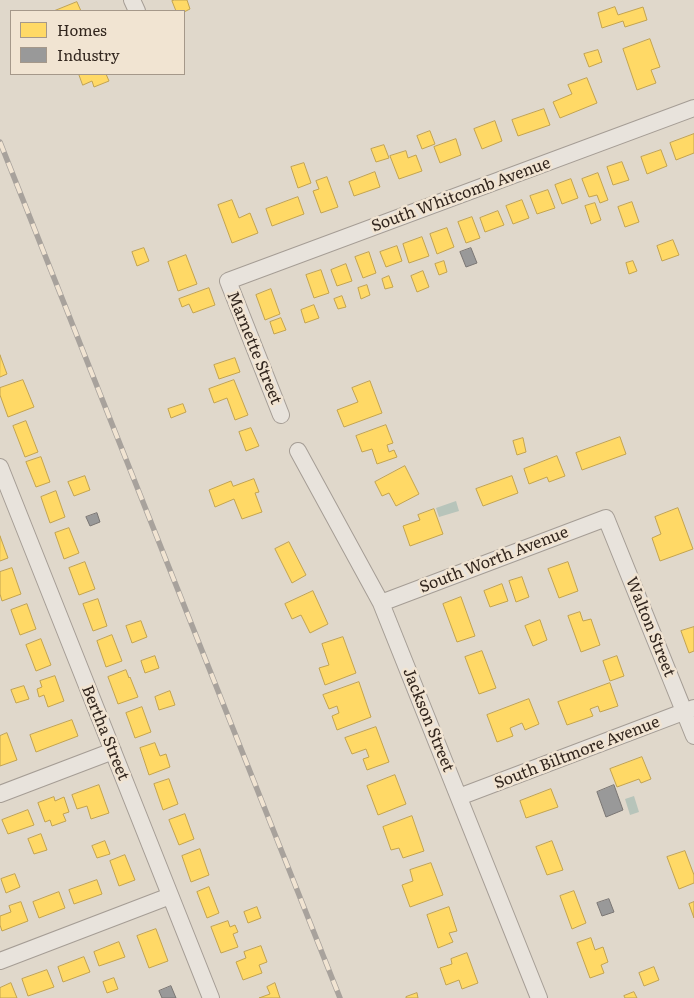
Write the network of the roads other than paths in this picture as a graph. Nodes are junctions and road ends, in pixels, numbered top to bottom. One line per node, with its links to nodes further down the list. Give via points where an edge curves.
1 (694, 108): 2 (street, South Whitcomb Avenue)
2 (228, 281): 3 (street, Marnette Street)
3 (281, 416)
4 (298, 451): 7 (street, Jackson Street)
5 (0, 467): 10 (street, Bertha Street)
6 (606, 518): 7 (street, South Worth Avenue); 8 (street, Walton Street)
7 (381, 603): 12 (street, Jackson Street)
8 (689, 710): 9 (street, Walton Street); 12 (street, South Biltmore Avenue)
9 (694, 736)
10 (113, 751): 11 (street); 13 (street, Bertha Street)
11 (0, 794)
12 (459, 798): 16 (street, Jackson Street)
13 (170, 896): 14 (street); 15 (street, Bertha Street)
14 (0, 961)
15 (211, 998)
16 (539, 998)

